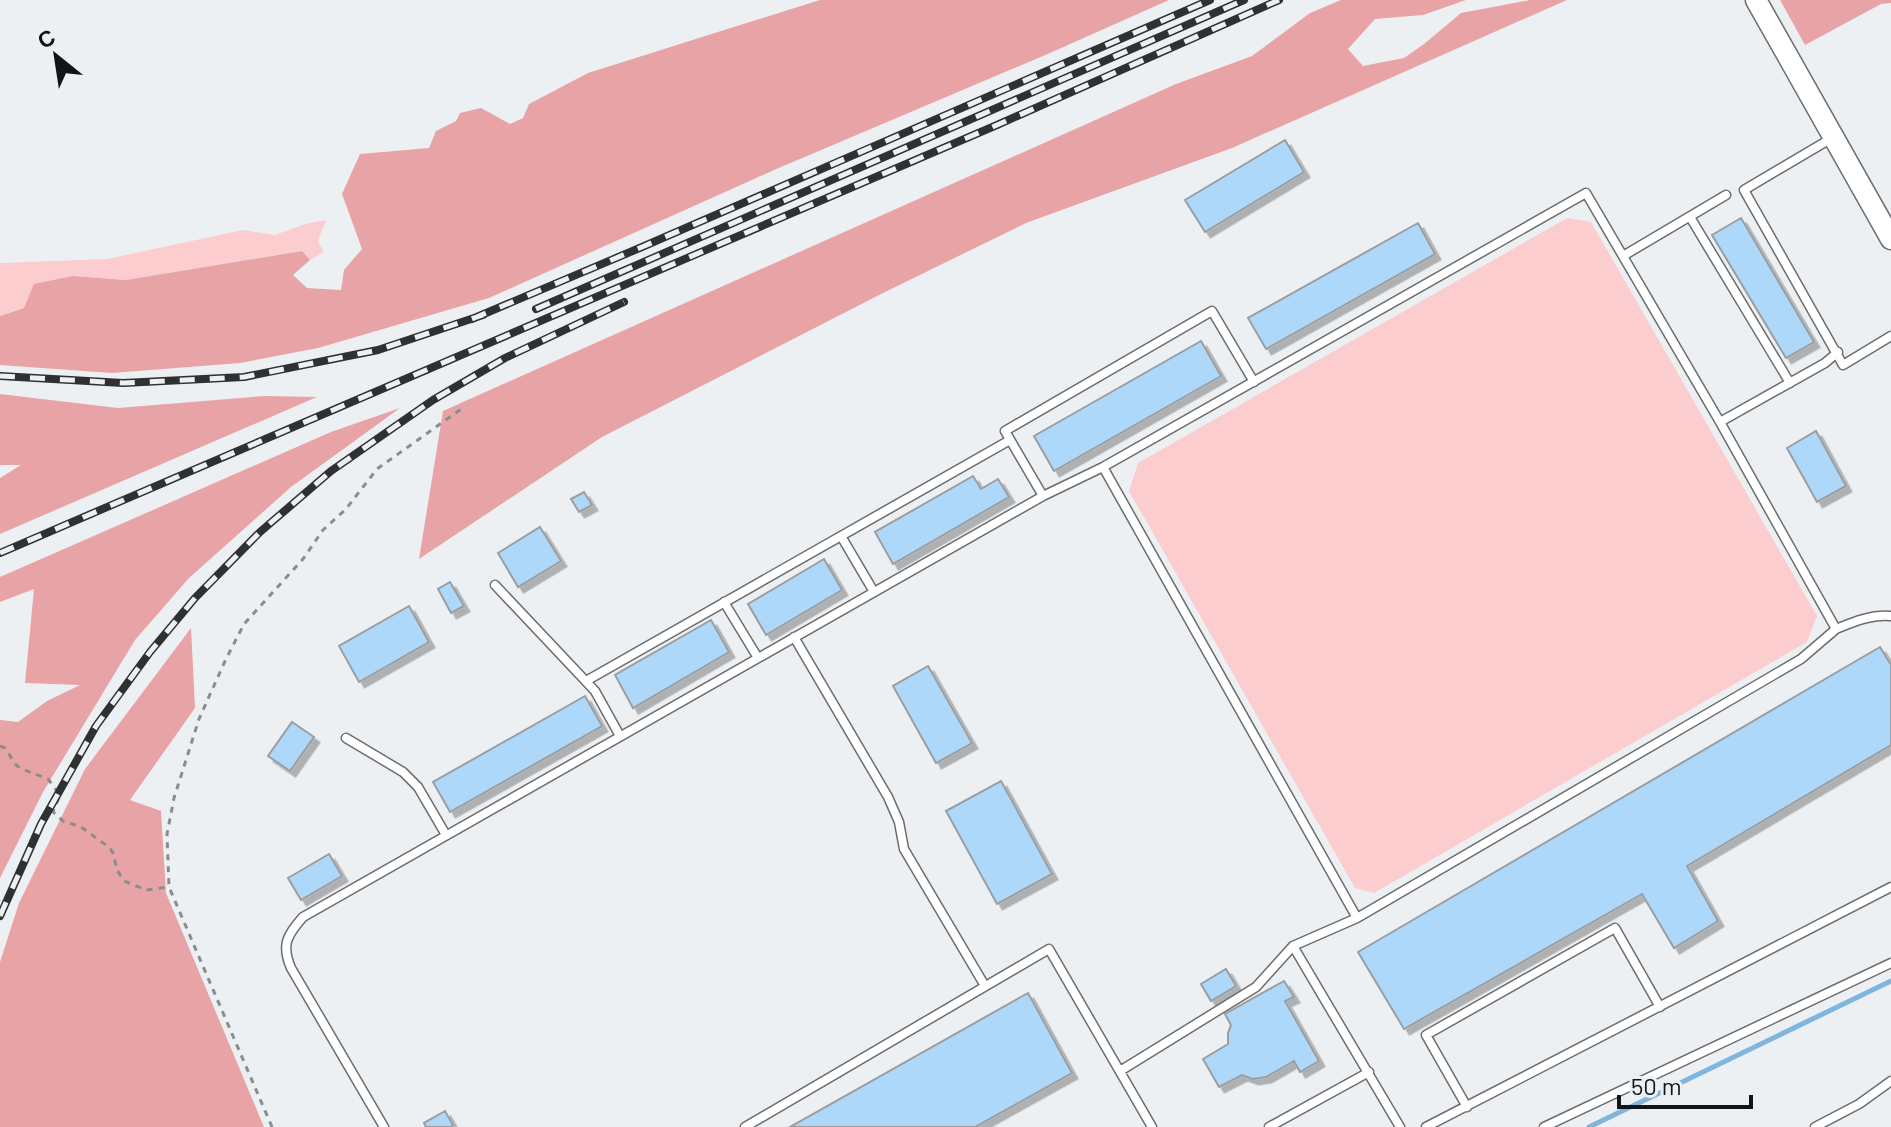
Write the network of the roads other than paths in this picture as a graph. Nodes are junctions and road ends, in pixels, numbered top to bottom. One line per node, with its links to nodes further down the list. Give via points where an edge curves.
1 (1756, 0): 2 (street)
2 (1833, 138): 5 (street); 8 (lane, via 1744,190)
3 (1726, 195): 4 (lane)
4 (1690, 217): 6 (lane); 10 (lane)
5 (1891, 239)
6 (1623, 256): 9 (lane, via 1586,193); 11 (lane)
7 (1891, 336): 8 (lane, via 1843,365)
8 (1838, 352): 10 (lane)
9 (1254, 382): 12 (lane, via 1212,311 1005,431); 13 (lane)
10 (1790, 383): 11 (lane)
11 (1720, 422): 20 (lane)
12 (1010, 440): 14 (lane); 15 (lane)
13 (1103, 467): 14 (lane); 28 (lane)
14 (1043, 496): 17 (lane)
15 (841, 536): 17 (lane); 18 (lane)
16 (495, 585): 23 (lane)
17 (874, 592): 21 (lane)
18 (724, 602): 22 (lane); 23 (lane)
19 (1891, 616): 20 (lane)
20 (1836, 629): 28 (lane, via 1801,659)
21 (794, 637): 22 (lane); 31 (lane, via 888,797 904,849)
22 (758, 658): 24 (lane)
23 (586, 681): 24 (lane)
24 (620, 736): 26 (lane)
25 (346, 738): 26 (lane, via 403,772)
26 (446, 835): 37 (lane, via 303,917 287,942 291,968)
27 (1891, 887): 32 (lane)
28 (1357, 918): 29 (lane)
29 (1293, 946): 33 (lane, via 1256,987); 34 (lane)
30 (1891, 963): 43 (lane)
31 (985, 986): 33 (lane, via 1049,949); 38 (lane)
32 (1660, 1007): 36 (lane); 36 (lane, via 1615,928 1426,1035)
33 (1120, 1071): 39 (lane)
34 (1369, 1072): 40 (lane); 41 (lane)
35 (1891, 1081): 44 (lane)
36 (1467, 1107): 42 (lane)
37 (384, 1127)
38 (745, 1127)
39 (1152, 1127)
40 (1269, 1127)
41 (1400, 1127)
42 (1426, 1127)
43 (1544, 1127)
44 (1815, 1127)

